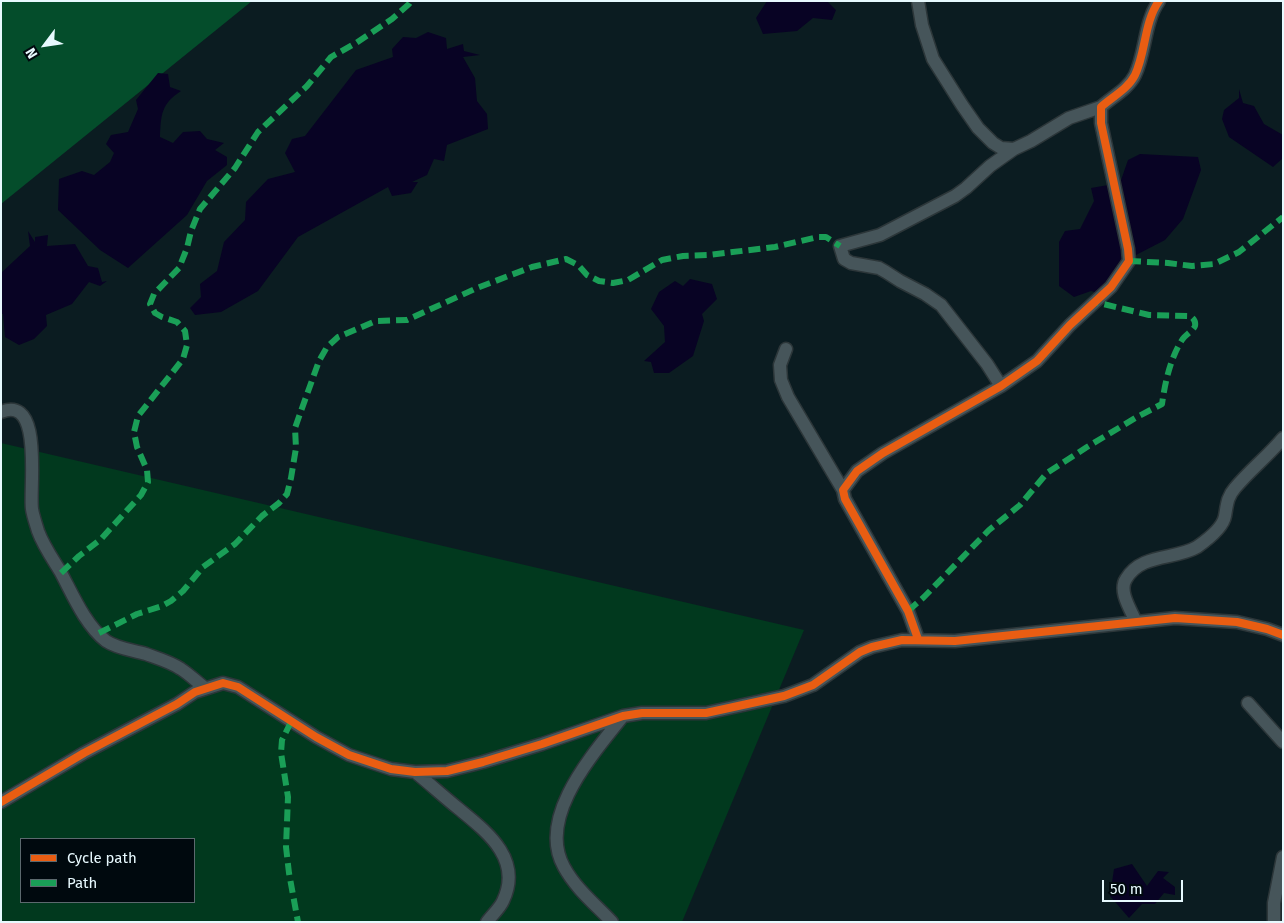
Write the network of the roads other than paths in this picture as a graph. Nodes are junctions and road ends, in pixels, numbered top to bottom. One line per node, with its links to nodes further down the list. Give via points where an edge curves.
1 (918, 1): 4 (street, via 933,59 962,104 993,143 1001,148)
2 (1159, 1): 3 (street, via 1152,11 1134,77)
3 (1101, 107): 4 (street, via 1069,118); 6 (street, via 1101,123 1129,261 1111,287 1037,361)
4 (1014, 149): 6 (street, via 954,196 880,234 840,246 844,259 879,268 941,305)
5 (786, 349): 9 (street, via 780,365 781,380)
6 (1001, 386): 9 (street, via 883,453 857,471)
7 (1, 412): 13 (street, via 16,411 28,422 34,517 39,533 86,617 106,641 181,669)
8 (1283, 438): 10 (street, via 1234,489 1228,499 1223,522 1211,537 1182,553 1144,563 1126,578 1124,591)
9 (843, 490): 12 (street, via 908,611)
10 (1136, 622): 11 (street, via 1175,618 1237,622); 12 (street, via 955,641)
11 (1283, 634)
12 (918, 639): 15 (street, via 866,650 813,685 784,696 706,713)
13 (205, 688): 17 (street, via 231,684 349,755 391,769); 18 (street)
14 (1248, 703): 16 (street)
15 (623, 716): 17 (street, via 482,762 447,771); 21 (street, via 588,762 571,792 560,812 558,834 563,866 576,886)
16 (1283, 742)
17 (415, 772): 20 (street, via 481,827 504,854 508,884 503,901)
18 (1, 802)
19 (1283, 857): 22 (street, via 1274,903)
20 (487, 922)
21 (612, 922)
22 (1274, 922)

